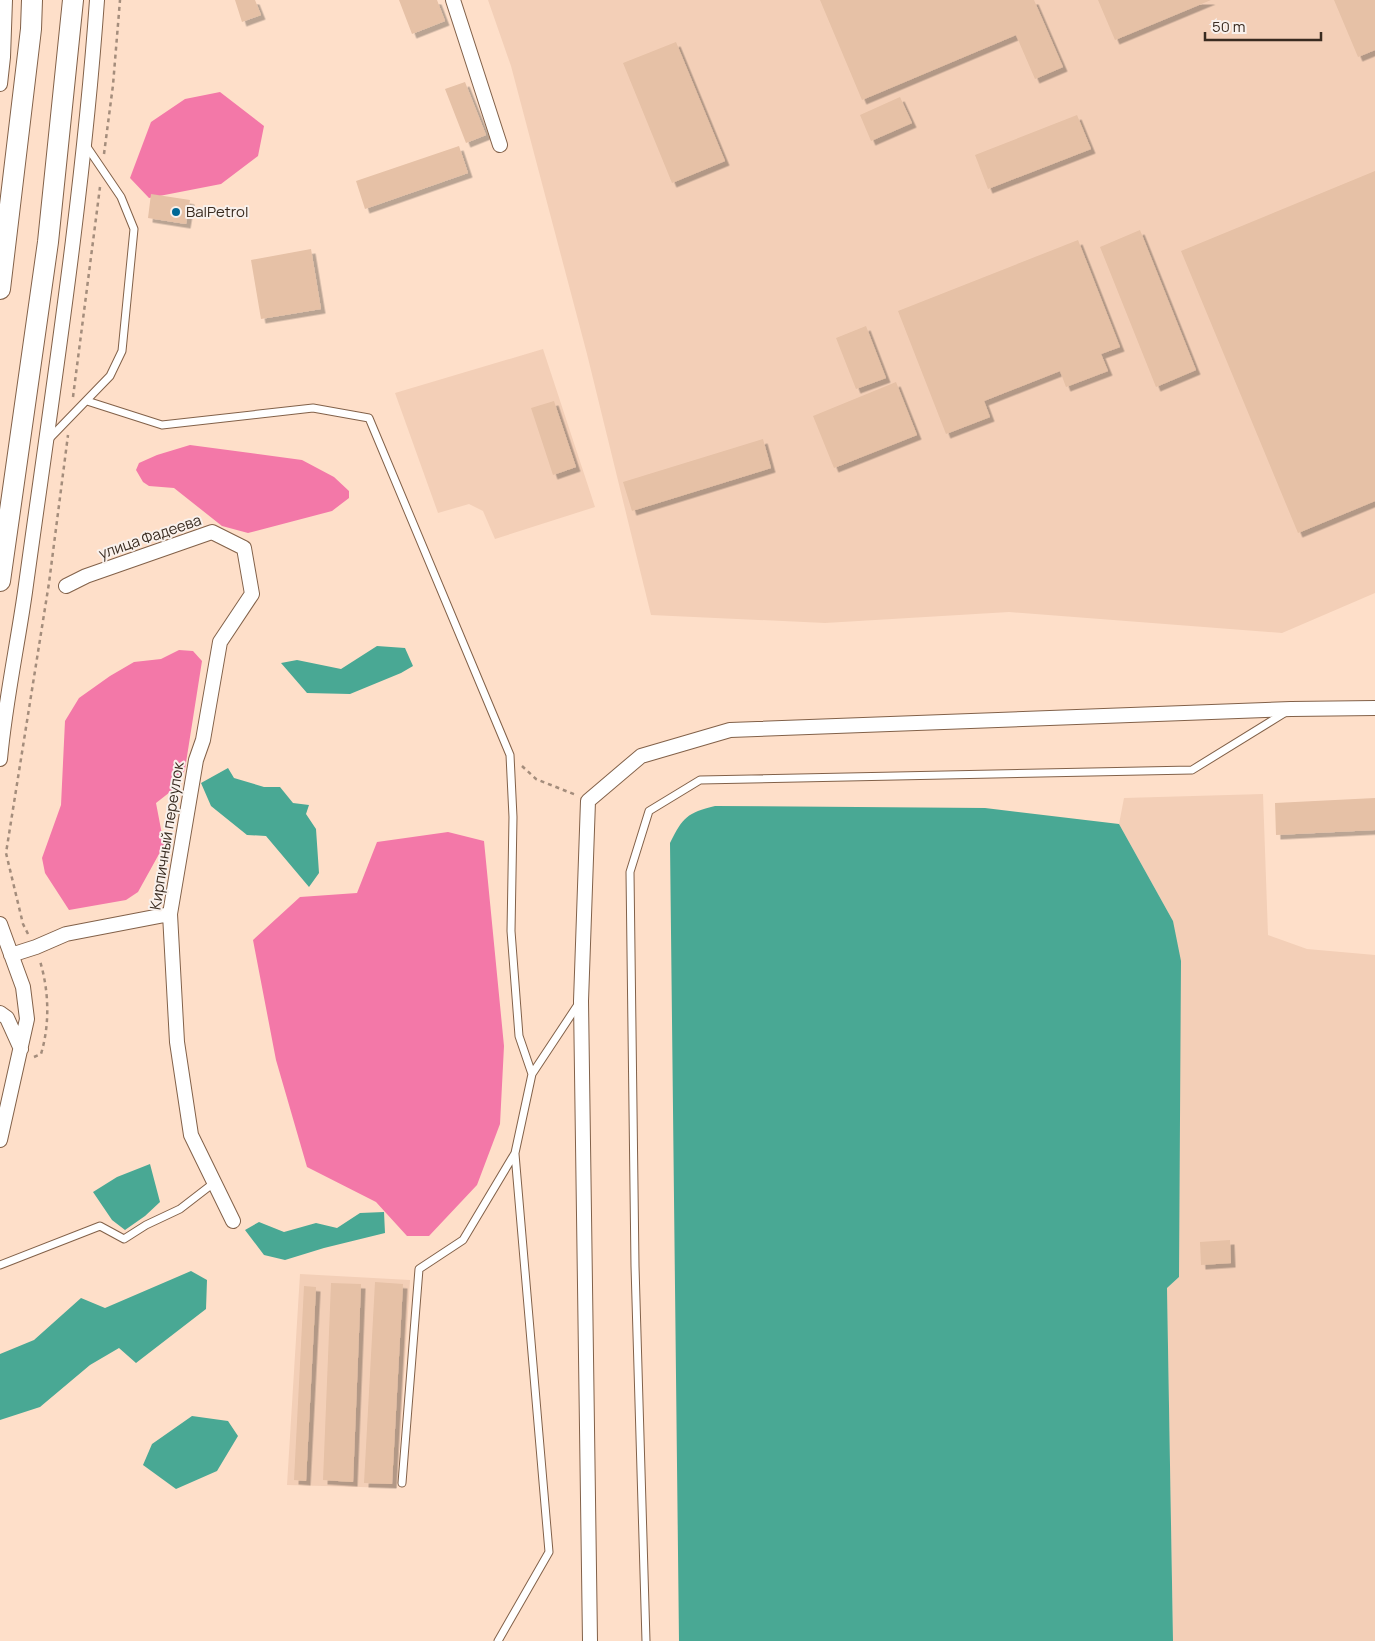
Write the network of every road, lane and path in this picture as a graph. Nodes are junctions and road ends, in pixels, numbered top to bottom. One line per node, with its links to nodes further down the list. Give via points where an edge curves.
1 (5, 0): 7 (street)
2 (32, 0): 11 (main road)
3 (73, 0): 16 (main road, via 48,242)
4 (97, 0): 8 (street)
5 (120, 0): 10 (path)
6 (453, 0): 9 (street)
7 (0, 84)
8 (84, 142): 10 (lane); 14 (street)
9 (500, 145)
10 (102, 168): 12 (lane, via 121,197 134,229 122,351 110,376); 13 (path)
11 (0, 289)
12 (86, 401): 13 (lane); 21 (lane, via 162,425 313,408 370,418)
13 (70, 418): 14 (lane); 26 (path, via 49,583 6,853 23,924)
14 (45, 443): 20 (street, via 25,595)
15 (244, 548): 17 (street, улица Фадеева, via 212,532); 24 (street, Кирпичный переулок, via 252,594 220,642)
16 (0, 581)
17 (66, 586)
18 (1375, 708): 19 (street)
19 (1291, 709): 23 (street, via 730,730 641,756); 40 (lane, via 1192,770 700,780 650,811 630,872 634,1266)
20 (2, 725): 22 (street)
21 (510, 755): 23 (path, via 536,779); 31 (lane, via 512,940 519,1036)
22 (0, 759)
23 (588, 801): 28 (street)
24 (170, 914): 26 (street, via 66,934); 34 (street, Кирпичный переулок, via 177,1042 191,1135)
25 (0, 924): 27 (street)
26 (36, 947): 27 (street); 30 (path, via 46,979 48,1017 41,1054 30,1059)
27 (11, 955): 30 (street, via 23,986 27,1019)
28 (581, 1001): 31 (lane); 39 (street)
29 (0, 1013): 30 (street, via 7,1018)
30 (20, 1053): 32 (street)
31 (532, 1074): 33 (lane)
32 (0, 1140)
33 (515, 1153): 37 (lane, via 462,1240 419,1269); 38 (lane, via 549,1552)
34 (214, 1182): 35 (street, Кирпичный переулок); 36 (lane, via 180,1209 124,1239 100,1226)
35 (233, 1221)
36 (0, 1265)
37 (402, 1483)
38 (498, 1641)
39 (590, 1641)
40 (646, 1641)

